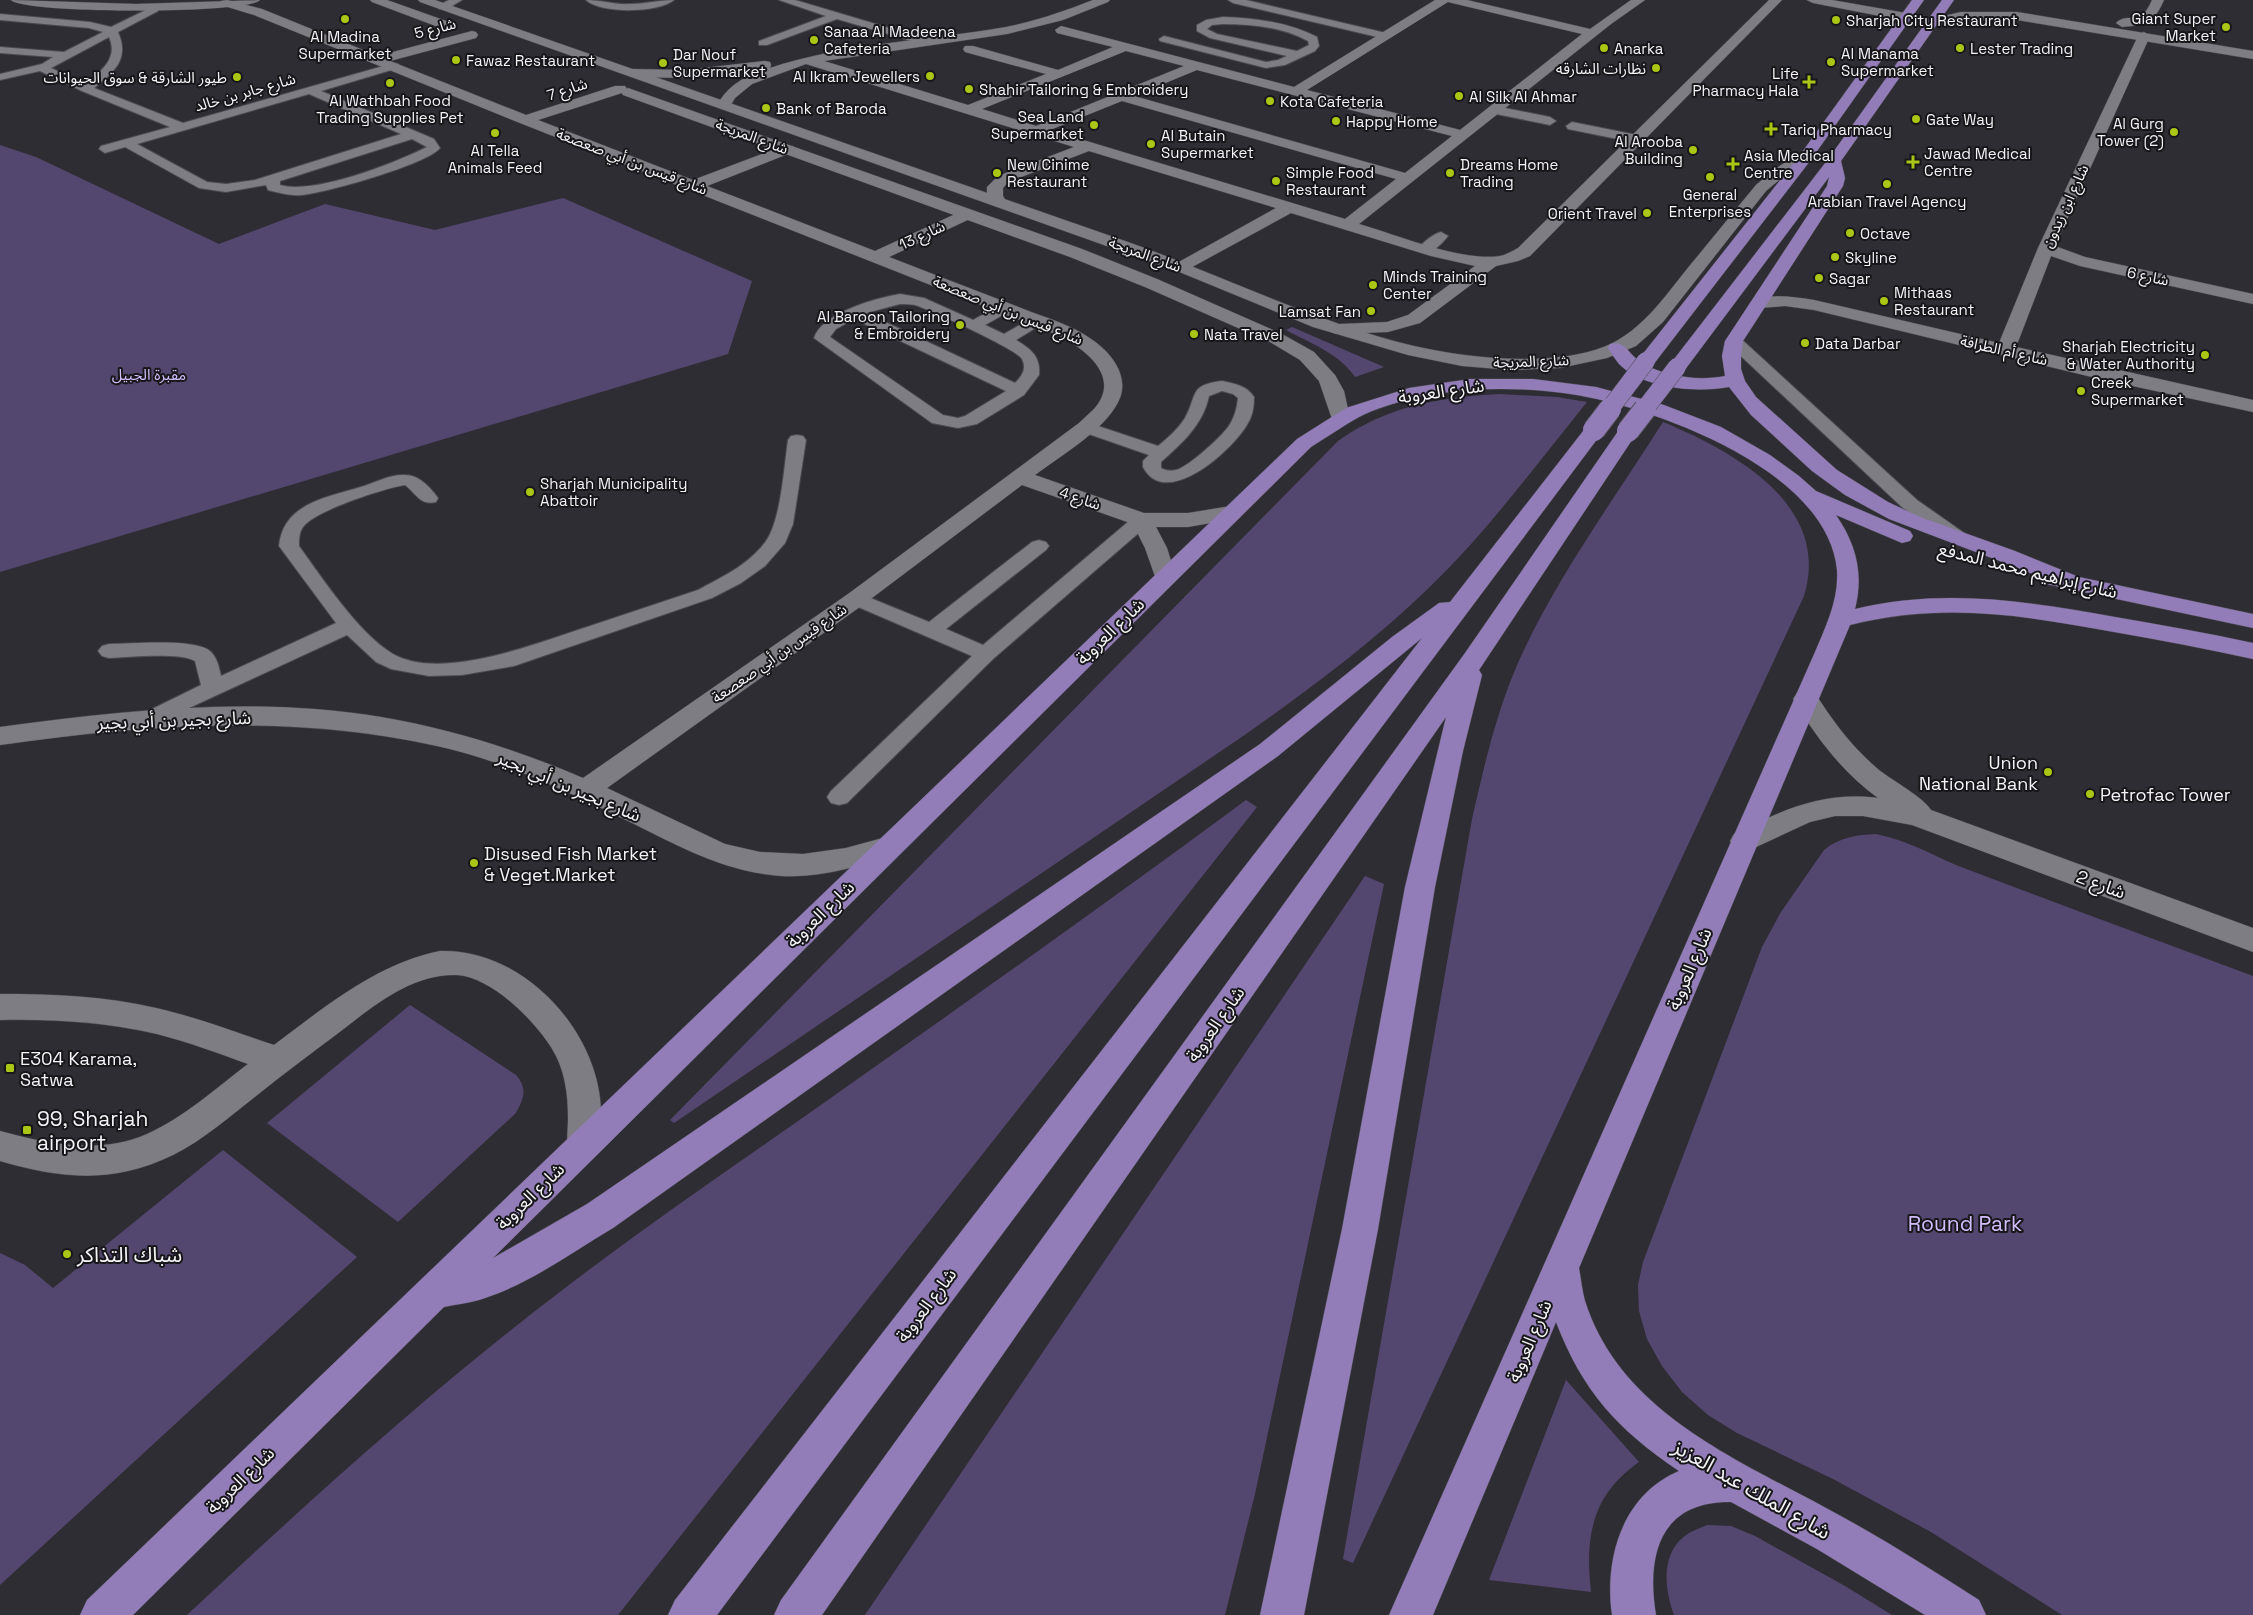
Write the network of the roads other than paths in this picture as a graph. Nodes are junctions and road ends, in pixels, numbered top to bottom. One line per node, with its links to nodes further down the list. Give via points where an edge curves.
1 (17, 0): 23 (street, via 77,7)
2 (376, 0): 22 (street)
3 (424, 0): 21 (street, شارع المريجة)
4 (457, 0): 21 (lane)
5 (591, 0): 6 (lane, via 624,9)
6 (664, 0)
7 (784, 0): 25 (lane)
8 (1099, 0): 38 (street, via 1008,24)
9 (1104, 0): 38 (street, via 1074,13 1026,26)
10 (1233, 0): 35 (lane)
11 (1443, 0): 35 (street)
12 (1452, 0): 32 (street)
13 (1640, 0): 32 (street)
14 (1776, 0): 74 (street)
15 (1813, 0): 27 (street)
16 (1918, 0): 27 (main road, شارع العروبة)
17 (1948, 0): 28 (main road, شارع العروبة)
18 (2158, 0): 29 (street, via 2152,16)
19 (258, 4): 23 (street, شارع قيس بن أبي صعصعة, via 225,3); 49 (street, شارع قيس بن أبي صعصعة)
20 (2032, 6): 29 (street)
21 (443, 7): 24 (street, شارع المريجة)
22 (396, 8): 24 (street, via 446,20); 33 (street)
23 (154, 9): 31 (lane)
24 (465, 14): 55 (street, شارع المريجة)
25 (838, 16): 38 (lane); 40 (lane)
26 (0, 17): 31 (lane, via 90,24)
27 (1906, 17): 79 (main road, شارع العروبة)
28 (1931, 23): 36 (street, via 1960,16 2008,15); 80 (main road, شارع العروبة)
29 (2122, 23): 34 (street)
30 (1061, 30): 42 (street)
31 (112, 31): 46 (lane); 59 (lane, via 119,43 118,57)
32 (1592, 33): 66 (street)
33 (472, 35): 39 (street); 49 (street, شارع 5)
34 (2192, 35): 36 (street, via 2156,33); 41 (street)
35 (1386, 36): 62 (street)
36 (2144, 36): 48 (street); 89 (street, شارع ابن زيدون)
37 (1164, 39): 45 (lane)
38 (926, 40): 50 (street)
39 (490, 42)
40 (763, 43)
41 (2253, 45)
42 (1125, 47): 51 (street); 56 (street)
43 (969, 49): 56 (street)
44 (0, 50): 46 (lane)
45 (1206, 50): 47 (lane, via 1266,65 1281,63); 51 (lane)
46 (67, 55): 54 (lane)
47 (1298, 55): 47 (lane, via 1314,46 1313,39 1242,20 1212,22 1201,27 1202,31 1214,36)
48 (2253, 55)
49 (378, 60): 52 (street, شارع قيس بن أبي صعصعة)
50 (806, 60): 55 (street, via 700,74); 64 (street, via 744,83 730,94); 65 (street)
51 (1179, 61): 53 (street)
52 (394, 66): 61 (lane, شارع جابر بن خالد); 67 (street, شارع قيس بن أبي صعصعة)
53 (1195, 66): 62 (street); 63 (street)
54 (45, 67): 57 (lane); 59 (lane, via 47,71)
55 (632, 73): 64 (street, شارع المريجة)
56 (1059, 74): 65 (street)
57 (0, 77)
58 (601, 82): 60 (street, شارع المريجة)
59 (86, 88): 70 (lane)
60 (620, 88): 67 (street, شارع 7); 78 (street, شارع المريجة)
61 (310, 90): 70 (lane, شارع جابر بن خالد); 72 (lane)
62 (1295, 92): 73 (street)
63 (1121, 96): 71 (street); 81 (street)
64 (724, 105): 84 (street, شارع المريجة)
65 (971, 110): 71 (street)
66 (1495, 110): 68 (lane); 73 (street)
67 (524, 120): 83 (street, شارع قيس بن أبي صعصعة)
68 (1550, 122)
69 (1572, 126): 74 (lane)
70 (182, 127): 75 (lane, شارع جابر بن خالد)
71 (1038, 130): 76 (street)
72 (411, 134): 82 (lane); 82 (lane, via 430,142 434,148 419,156 310,191 278,190 273,187)
73 (1463, 135): 81 (street)
74 (1637, 139): 93 (street, via 1524,252 1506,260)
75 (126, 143): 77 (lane, شارع جابر بن خالد); 82 (lane, via 210,187 236,188)
76 (1089, 146): 84 (street, via 1003,179 995,187); 85 (street)
77 (105, 149)
78 (788, 149): 83 (street); 86 (street, شارع المريجة)
79 (1805, 158): 106 (street, شارع المريجة, via 1780,172 1761,188 1653,322 1638,336); 124 (main road, شارع العروبة, bridge)
80 (1834, 161): 95 (main road, via 1835,186); 135 (main road, شارع العروبة, bridge, via 1628,431)
81 (1408, 178): 87 (street)
82 (274, 179)
83 (695, 185): 92 (street, شارع قيس بن أبي صعصعة)
84 (998, 201): 94 (street, شارع المريجة)
85 (1290, 207): 87 (street); 94 (street)
86 (968, 214): 91 (street, شارع المريجة); 92 (street, شارع 13)
87 (1348, 225): 90 (street)
88 (1441, 236): 90 (lane)
89 (2046, 248): 96 (street, شارع 6, via 2080,261); 107 (street, شارع ابن زيدون)
90 (1425, 249): 93 (street, via 1462,259)
91 (1076, 253): 94 (street, via 1103,256 1149,269); 111 (street, شارع المريجة, via 1188,298 1293,347 1307,356 1328,379)
92 (876, 257): 99 (street, شارع قيس بن أبي صعصعة)
93 (1492, 261): 103 (street, via 1414,319 1388,328)
94 (1183, 267): 103 (street, شارع المريجة, via 1271,305)
95 (1774, 281): 97 (main road); 98 (street, شارع أم الطرافة)
96 (2253, 299)
97 (1760, 303): 98 (street, شارع أم الطرافة); 105 (main road)
98 (1814, 304): 107 (street, شارع أم الطرافة)
99 (1005, 308): 101 (street, شارع قيس بن أبي صعصعة); 102 (lane)
100 (855, 314): 102 (lane, via 881,302 910,299); 109 (lane); 109 (lane, via 828,328 822,335 825,342 938,419 950,423 972,420)
101 (1037, 321): 104 (lane); 112 (street, شارع قيس بن أبي صعصعة, via 1093,346 1109,367 1113,387 1105,408)
102 (973, 326): 104 (lane)
103 (1339, 329): 106 (street, شارع المريجة, via 1424,353 1485,363 1557,362)
104 (1006, 340): 109 (lane, via 1025,352 1032,367 1031,375)
105 (1734, 341): 108 (main road, via 1731,366); 120 (lane, via 1910,504)
106 (1617, 348): 108 (main road, via 1634,367 1670,380 1712,384)
107 (2005, 351): 110 (street, شارع أم الطرافة)
108 (1734, 380): 120 (main road, via 1761,414 1840,483 1903,518)
109 (1018, 391)
110 (2253, 406)
111 (1340, 418): 116 (main road, شارع العروبة, via 1399,396 1448,387 1534,385 1578,390 1649,407 1708,428 1780,470); 118 (main road, شارع العروبة, via 1304,443)
112 (1086, 427): 114 (lane); 115 (street, شارع قيس بن أبي صعصعة)
113 (798, 440): 128 (lane, via 784,524 775,543 758,562 705,594 506,661 473,668 440,670 386,659)
114 (1161, 453): 114 (lane, via 1152,461 1153,470 1165,476 1188,473 1235,433 1244,415 1244,393 1222,386 1206,390 1201,394 1190,423)
115 (1018, 476): 119 (street, شارع 4); 125 (street, شارع قيس بن أبي صعصعة)
116 (1810, 495): 123 (main road, شارع إبراهيم محمد المدفع, via 1874,526 1949,552); 126 (main road, شارع العروبة, via 1841,544 1848,570 1848,595)
117 (429, 498): 128 (lane, via 413,482 401,480 320,506 302,517 290,530 289,546)
118 (1231, 513): 119 (street, شارع 4, via 1188,520); 122 (main road, شارع العروبة)
119 (1142, 520): 122 (street, via 1156,548); 134 (lane)
120 (1962, 540): 123 (main road)
121 (1039, 546): 129 (lane)
122 (1165, 577): 144 (main road, شارع العروبة)
123 (2071, 582): 127 (main road, شارع إبراهيم محمد المدفع)
124 (1467, 595): 151 (main road, via 1401,642 1269,750 600,1216 525,1261 484,1281); 154 (main road, شارع العروبة)
125 (856, 599): 129 (lane); 140 (street, شارع قيس بن أبي صعصعة)
126 (1839, 620): 131 (main road, شارع إبراهيم محمد المدفع, via 1908,605 1955,602 2059,613); 137 (main road, شارع العروبة)
127 (2253, 621)
128 (348, 626): 136 (lane)
129 (931, 631): 134 (lane)
130 (2253, 635): 131 (main road, via 2217,633)
131 (2206, 641): 132 (main road, شارع إبراهيم محمد المدفع)
132 (2253, 650)
133 (108, 651): 136 (lane, via 184,650 200,653)
134 (986, 654): 141 (lane)
135 (1474, 659): 155 (main road, شارع العروبة); 156 (main road, via 1420,887 1360,1230)
136 (212, 688): 138 (lane)
137 (1806, 699): 142 (street, شارع 2, via 1821,726 1864,772 1907,804); 143 (main road, شارع العروبة)
138 (150, 719): 139 (street, شارع بجير بن أبي بجير); 140 (street, شارع بجير بن أبي بجير, via 259,716 361,724 456,742 544,771)
139 (0, 736)
140 (585, 790): 144 (street, شارع بجير بن أبي بجير, via 716,852 761,864 814,865)
141 (839, 797)
142 (1948, 828): 143 (street, شارع 2, via 1888,808 1832,806 1808,812); 145 (street, شارع 2)
143 (1744, 841): 150 (main road, شارع العروبة)
144 (890, 846): 148 (main road, شارع العروبة)
145 (2253, 940)
146 (0, 1007): 147 (street, via 68,1008 158,1021)
147 (277, 1060): 148 (street, via 395,978 414,970 458,963 487,971 527,997 554,1024 573,1053 584,1091); 149 (street, via 203,1117 148,1150 112,1160 80,1162 41,1158)
148 (583, 1145): 151 (main road, شارع العروبة)
149 (0, 1146)
150 (1561, 1268): 152 (main road, شارع الملك عبد العزيز, via 1567,1301 1579,1334 1597,1367 1622,1400 1655,1432 1694,1460); 157 (main road, شارع العروبة)
151 (433, 1291): 153 (main road, شارع العروبة)
152 (1736, 1482): 158 (main road, via 1705,1483 1677,1493 1655,1510 1640,1536 1630,1565); 159 (main road, شارع الملك عبد العزيز, via 1865,1552)
153 (102, 1615)
154 (690, 1615)
155 (796, 1615)
156 (1282, 1615)
157 (1411, 1615)
158 (1634, 1615)
159 (1964, 1615)

